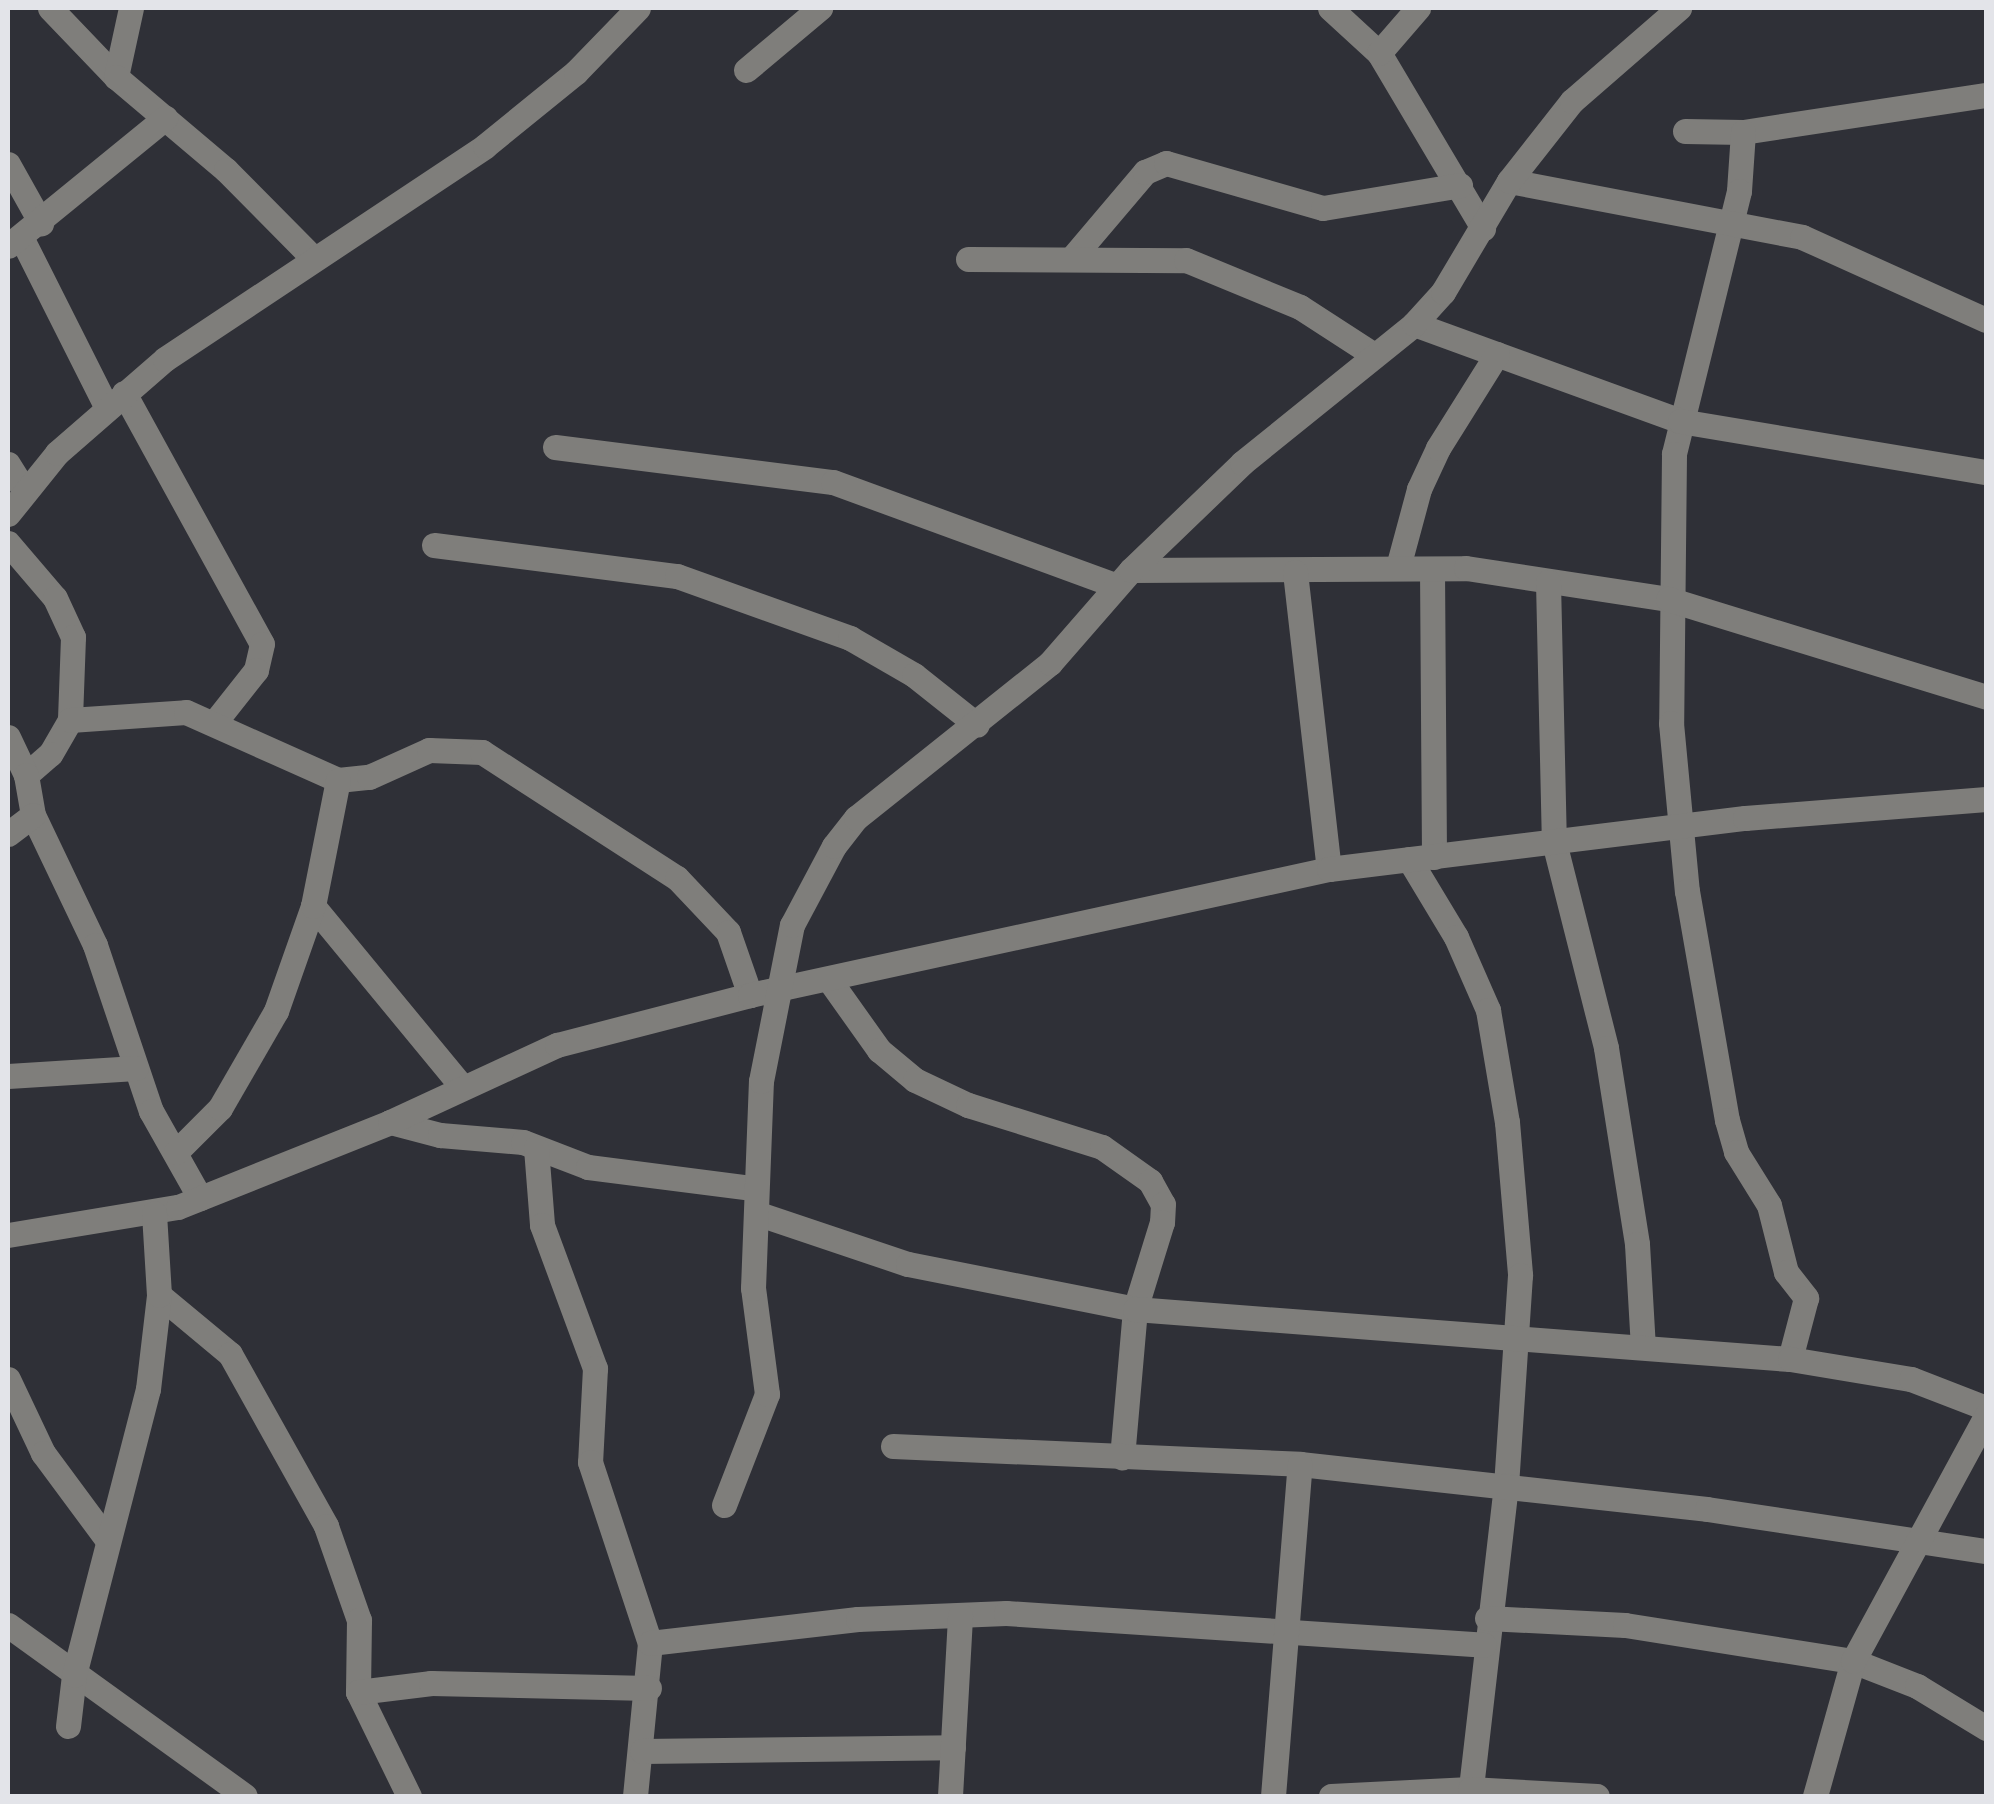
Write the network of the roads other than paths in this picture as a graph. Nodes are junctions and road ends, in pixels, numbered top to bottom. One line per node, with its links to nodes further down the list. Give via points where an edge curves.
1 (50, 8): 10 (street)
2 (131, 8): 10 (street)
3 (638, 8): 22 (street, via 534,109)
4 (820, 8): 9 (street)
5 (1330, 8): 8 (street)
6 (1418, 8): 8 (street)
7 (1679, 8): 16 (street, via 1572,101)
8 (1379, 52): 17 (street)
9 (746, 70)
10 (116, 76): 12 (street)
11 (1986, 95): 14 (street)
12 (165, 118): 20 (street); 22 (street)
13 (1685, 131): 14 (street)
14 (1743, 132): 18 (street)
15 (8, 164): 20 (street)
16 (1509, 181): 18 (street); 19 (street)
17 (1460, 185): 19 (street); 21 (street, via 1323,208 1166,163 1145,172)
18 (1730, 227): 24 (street, via 1802,237); 29 (street)
19 (1483, 228): 25 (street)
20 (23, 235): 28 (street)
21 (1072, 258): 23 (street); 26 (street, via 1161,256 1210,266 1300,306)
22 (314, 259): 28 (street)
23 (968, 259)
24 (1986, 320)
25 (1414, 324): 26 (street); 27 (street)
26 (1371, 353): 40 (street)
27 (1497, 354): 29 (street); 37 (street, via 1438,448)
28 (116, 400): 33 (street); 45 (street, via 262,644 256,670)
29 (1680, 421): 32 (street); 42 (street)
30 (555, 447): 40 (street, via 833,482)
31 (8, 464): 33 (street)
32 (1986, 472)
33 (24, 490): 34 (street)
34 (8, 514)
35 (8, 543): 44 (street, via 66,616 76,674)
36 (434, 545): 46 (street, via 677,576 850,638 914,675)
37 (1398, 567): 38 (street); 39 (street)
38 (1432, 568): 41 (street); 55 (street)
39 (1295, 572): 40 (street); 56 (street)
40 (1124, 578): 46 (street, via 1050,663)
41 (1548, 582): 42 (street); 54 (street)
42 (1668, 600): 43 (street); 52 (street)
43 (1986, 696)
44 (70, 720): 45 (street, via 163,708); 48 (street, via 50,754)
45 (214, 722): 49 (street)
46 (977, 725): 59 (street, via 856,818 834,846 792,925)
47 (8, 737): 48 (street)
48 (26, 775): 51 (street)
49 (338, 780): 57 (street); 60 (street, via 369,777 429,750 482,752 677,878 728,932)
50 (1986, 797): 52 (street)
51 (33, 815): 53 (street); 61 (street, via 95,944)
52 (1680, 829): 54 (street); 76 (street, via 1730,1134 1769,1205 1786,1272 1806,1298)
53 (8, 834)
54 (1554, 842): 55 (street); 75 (street, via 1606,1048 1637,1244)
55 (1422, 858): 56 (street); 74 (street, via 1488,1010 1514,1194)
56 (1329, 869): 58 (street)
57 (313, 906): 63 (street); 66 (street, via 269,1024 220,1108)
58 (830, 981): 59 (street); 73 (street, via 879,1050 915,1080 968,1105 1102,1147 1150,1182 1163,1204 1162,1222)
59 (778, 992): 60 (street); 67 (street, via 761,1082)
60 (750, 995): 63 (street, via 606,1027)
61 (136, 1068): 62 (street); 66 (street)
62 (8, 1076)
63 (462, 1087): 64 (street)
64 (390, 1122): 65 (street); 68 (street)
65 (536, 1148): 67 (street, via 588,1167); 92 (street, via 542,1225 595,1368 590,1462)
66 (176, 1152): 68 (street)
67 (752, 1188): 70 (street)
68 (200, 1198): 69 (street)
69 (154, 1214): 71 (street); 72 (street)
70 (759, 1214): 73 (street, via 908,1264); 84 (street, via 753,1327 767,1394)
71 (8, 1236)
72 (159, 1295): 86 (street, via 142,1422); 97 (street, via 230,1354 326,1526 359,1620)
73 (1134, 1309): 74 (street); 81 (street)
74 (1518, 1338): 75 (street); 83 (street)
75 (1643, 1347): 76 (street)
76 (1790, 1360): 78 (street, via 1911,1379)
77 (8, 1379): 86 (street, via 51,1466)
78 (1986, 1408)
79 (1986, 1416): 85 (street)
80 (893, 1446): 81 (street)
81 (1122, 1457): 82 (street)
82 (1300, 1464): 83 (street); 91 (street)
83 (1506, 1485): 85 (street); 89 (street)
84 (724, 1504)
85 (1921, 1538): 87 (street); 94 (street)
86 (108, 1541): 95 (street)
87 (1986, 1551)
88 (960, 1615): 91 (street, via 1112,1616); 92 (street); 100 (street)
89 (1487, 1618): 93 (street); 94 (street, via 1643,1628)
90 (8, 1625): 95 (street)
91 (1286, 1629): 93 (street); 107 (street)
92 (650, 1643): 96 (street)
93 (1484, 1645): 102 (street)
94 (1853, 1660): 99 (street, via 1917,1686); 110 (street)
95 (74, 1675): 98 (street); 103 (street)
96 (649, 1688): 97 (street, via 430,1683); 101 (street)
97 (358, 1692): 104 (street)
98 (68, 1726)
99 (1986, 1728)
100 (952, 1747): 101 (street); 106 (street)
101 (642, 1751): 105 (street)
102 (1470, 1793): 108 (street); 109 (street)
103 (245, 1796)
104 (408, 1796)
105 (635, 1796)
106 (950, 1796)
107 (1273, 1796)
108 (1331, 1796)
109 (1597, 1796)
110 (1814, 1796)

